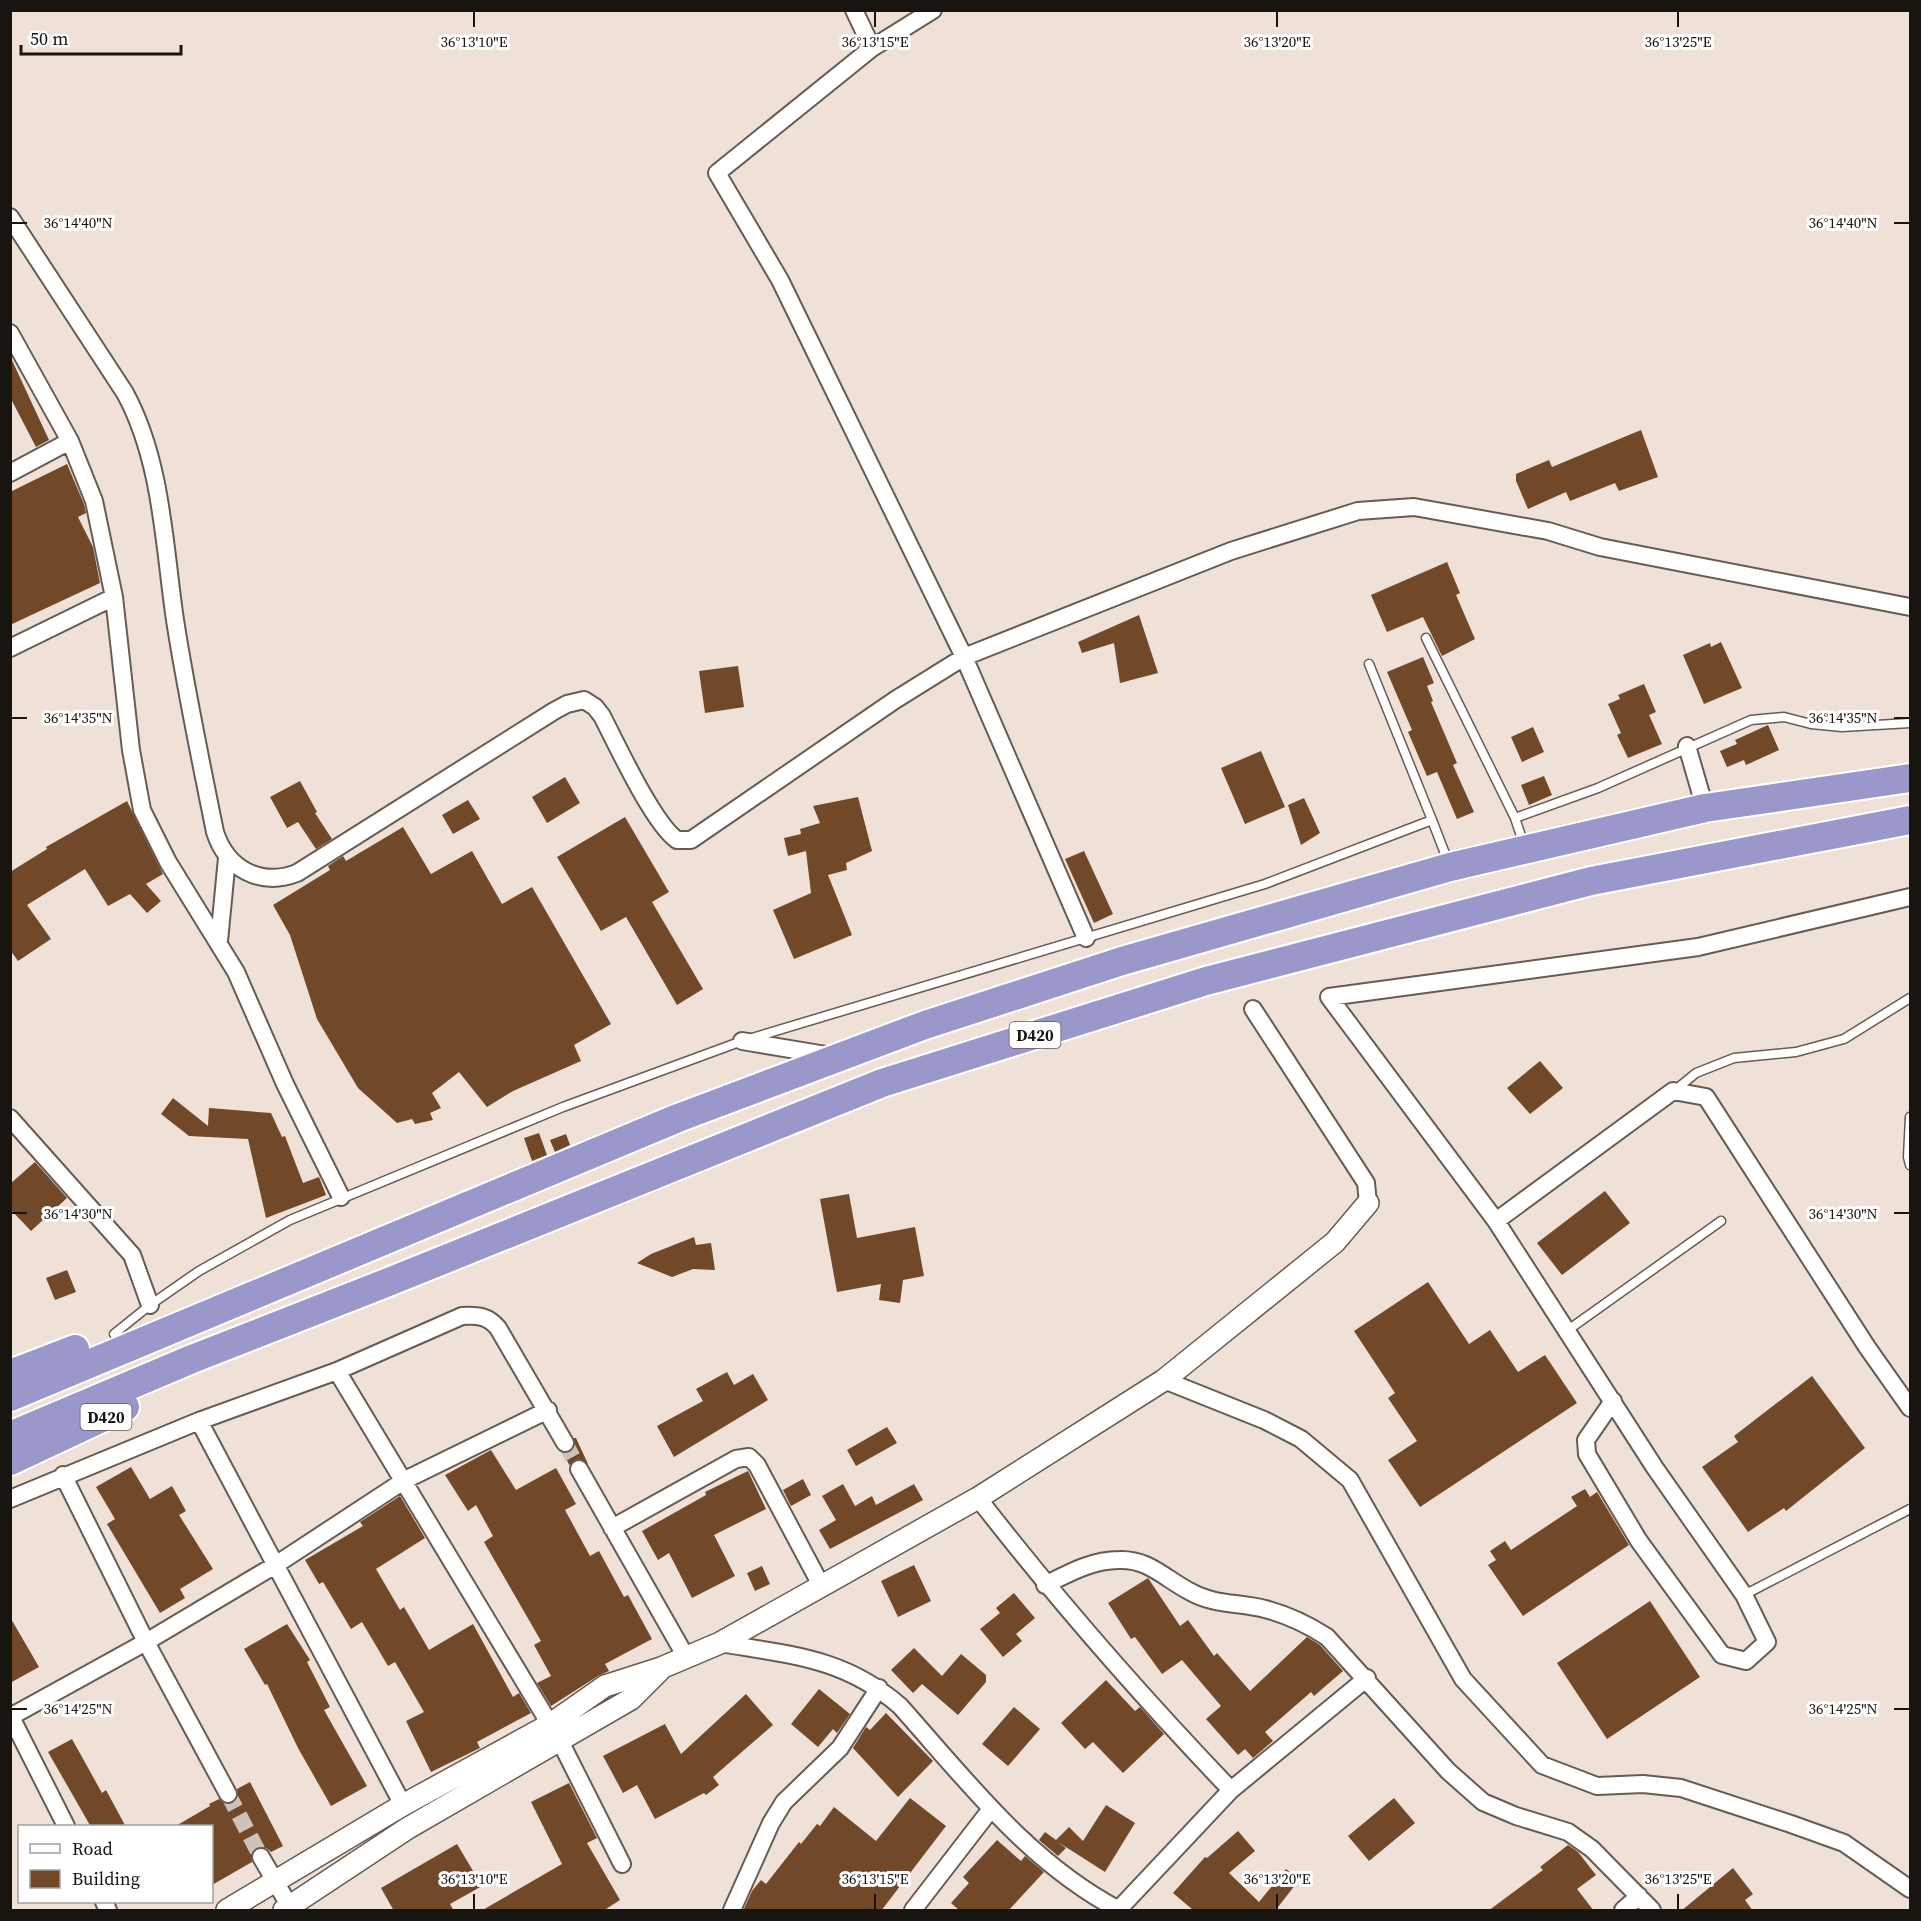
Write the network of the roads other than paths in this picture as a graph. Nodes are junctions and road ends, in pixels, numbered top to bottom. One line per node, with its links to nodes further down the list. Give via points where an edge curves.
1 (854, 10): 3 (street)
2 (933, 10): 3 (street)
3 (872, 48): 12 (street, via 717,173 780,280)
4 (10, 217): 22 (street, via 125,393 139,423 156,492 184,679 213,823)
5 (10, 333): 6 (street)
6 (70, 441): 7 (street); 8 (street, via 94,501)
7 (10, 473)
8 (114, 597): 11 (street); 26 (street, via 131,750 142,810 168,862)
9 (1911, 607): 12 (street, via 1600,547 1548,531 1414,507 1385,507 1358,511 1231,551)
10 (1426, 638): 18 (lane)
11 (10, 648)
12 (964, 657): 22 (street, via 691,840 677,840 669,833 602,716 584,700 554,711 297,873 264,878 241,869); 25 (street)
13 (1369, 664): 19 (lane)
14 (1911, 723): 15 (lane, via 1842,728 1784,717 1767,718 1751,720)
15 (1687, 746): 17 (street); 18 (lane, via 1598,788)
16 (1911, 778): 17 (highway, D420)
17 (1705, 808): 21 (highway, D420)
18 (1515, 818): 21 (lane)
19 (1432, 820): 23 (lane); 25 (lane, via 1265,884)
20 (1911, 820): 43 (highway, D420, via 1591,881 1206,981 882,1083)
21 (1525, 849): 23 (highway, D420)
22 (227, 858): 26 (street)
23 (1450, 867): 30 (highway, D420, via 1122,961 925,1024)
24 (1911, 897): 37 (street, via 1698,947 1329,998)
25 (1086, 938): 29 (lane)
26 (219, 941): 35 (street)
27 (1911, 998): 31 (lane, via 1844,1039 1796,1052 1734,1058 1696,1073)
28 (1254, 1008): 36 (street, via 1366,1183)
29 (742, 1041): 30 (street); 35 (lane, via 563,1107)
30 (839, 1057): 40 (highway, D420, via 678,1118)
31 (1673, 1091): 37 (street); 49 (street, via 1706,1097 1867,1347)
32 (1911, 1117): 34 (lane)
33 (10, 1118): 39 (street, via 132,1255)
34 (1911, 1165)
35 (341, 1197): 39 (lane, via 235,1249)
36 (1368, 1203): 46 (street, via 1335,1242)
37 (1496, 1221): 41 (street)
38 (1721, 1221): 41 (lane)
39 (150, 1305): 42 (lane)
40 (196, 1320): 42 (highway, D420); 47 (highway)
41 (1568, 1330): 48 (street)
42 (114, 1335): 45 (highway, D420)
43 (192, 1359): 52 (highway); 54 (highway, D420, via 148,1396)
44 (337, 1371): 50 (street, via 450,1320 477,1315 491,1320 498,1328); 51 (street); 57 (street)
45 (10, 1374)
46 (1164, 1380): 58 (street); 81 (street, via 1301,1439 1350,1480 1463,1679 1542,1765 1597,1786 1643,1784 1681,1788 1791,1824 1844,1843)
47 (10, 1397)
48 (1613, 1401): 65 (street); 65 (street, via 1586,1440 1587,1454 1639,1541 1722,1655 1746,1661 1767,1642)
49 (1911, 1408)
50 (548, 1410): 53 (street); 57 (street)
51 (199, 1421): 56 (street); 62 (street)
52 (10, 1436)
53 (565, 1443)
54 (10, 1461)
55 (579, 1469): 61 (street)
56 (63, 1475): 59 (street); 66 (street)
57 (405, 1480): 62 (street); 72 (street)
58 (978, 1498): 63 (street); 64 (street)
59 (10, 1499)
60 (1911, 1509): 65 (lane)
61 (612, 1528): 64 (street, via 736,1459 749,1457 758,1465); 68 (street)
62 (277, 1564): 66 (street); 75 (street)
63 (1045, 1585): 69 (street, via 1102,1562 1137,1561 1189,1592 1227,1605 1262,1608 1303,1622 1328,1637); 73 (street)
64 (822, 1587): 67 (street)
65 (1744, 1595)
66 (146, 1642): 71 (street); 74 (street)
67 (720, 1643): 68 (street); 70 (street, via 837,1666)
68 (686, 1657): 72 (street, via 661,1668 632,1699)
69 (1367, 1678): 73 (street); 82 (street, via 1448,1771 1484,1802 1568,1832 1592,1849)
70 (879, 1688): 76 (street, via 900,1706); 86 (street, via 840,1748 784,1802)
71 (11, 1716): 77 (street)
72 (555, 1733): 75 (street); 79 (street); 83 (street)
73 (1231, 1790): 84 (street)
74 (228, 1794)
75 (403, 1805): 80 (street)
76 (991, 1809): 84 (street, via 1050,1866); 87 (street)
77 (65, 1825)
78 (261, 1857): 80 (street)
79 (622, 1864)
80 (276, 1883): 83 (street); 85 (street)
81 (1911, 1890)
82 (1639, 1896): 88 (street); 89 (street)
83 (287, 1909)
84 (1118, 1910)
85 (227, 1911)
86 (732, 1911)
87 (913, 1911)
88 (1623, 1911)
89 (1652, 1911)

